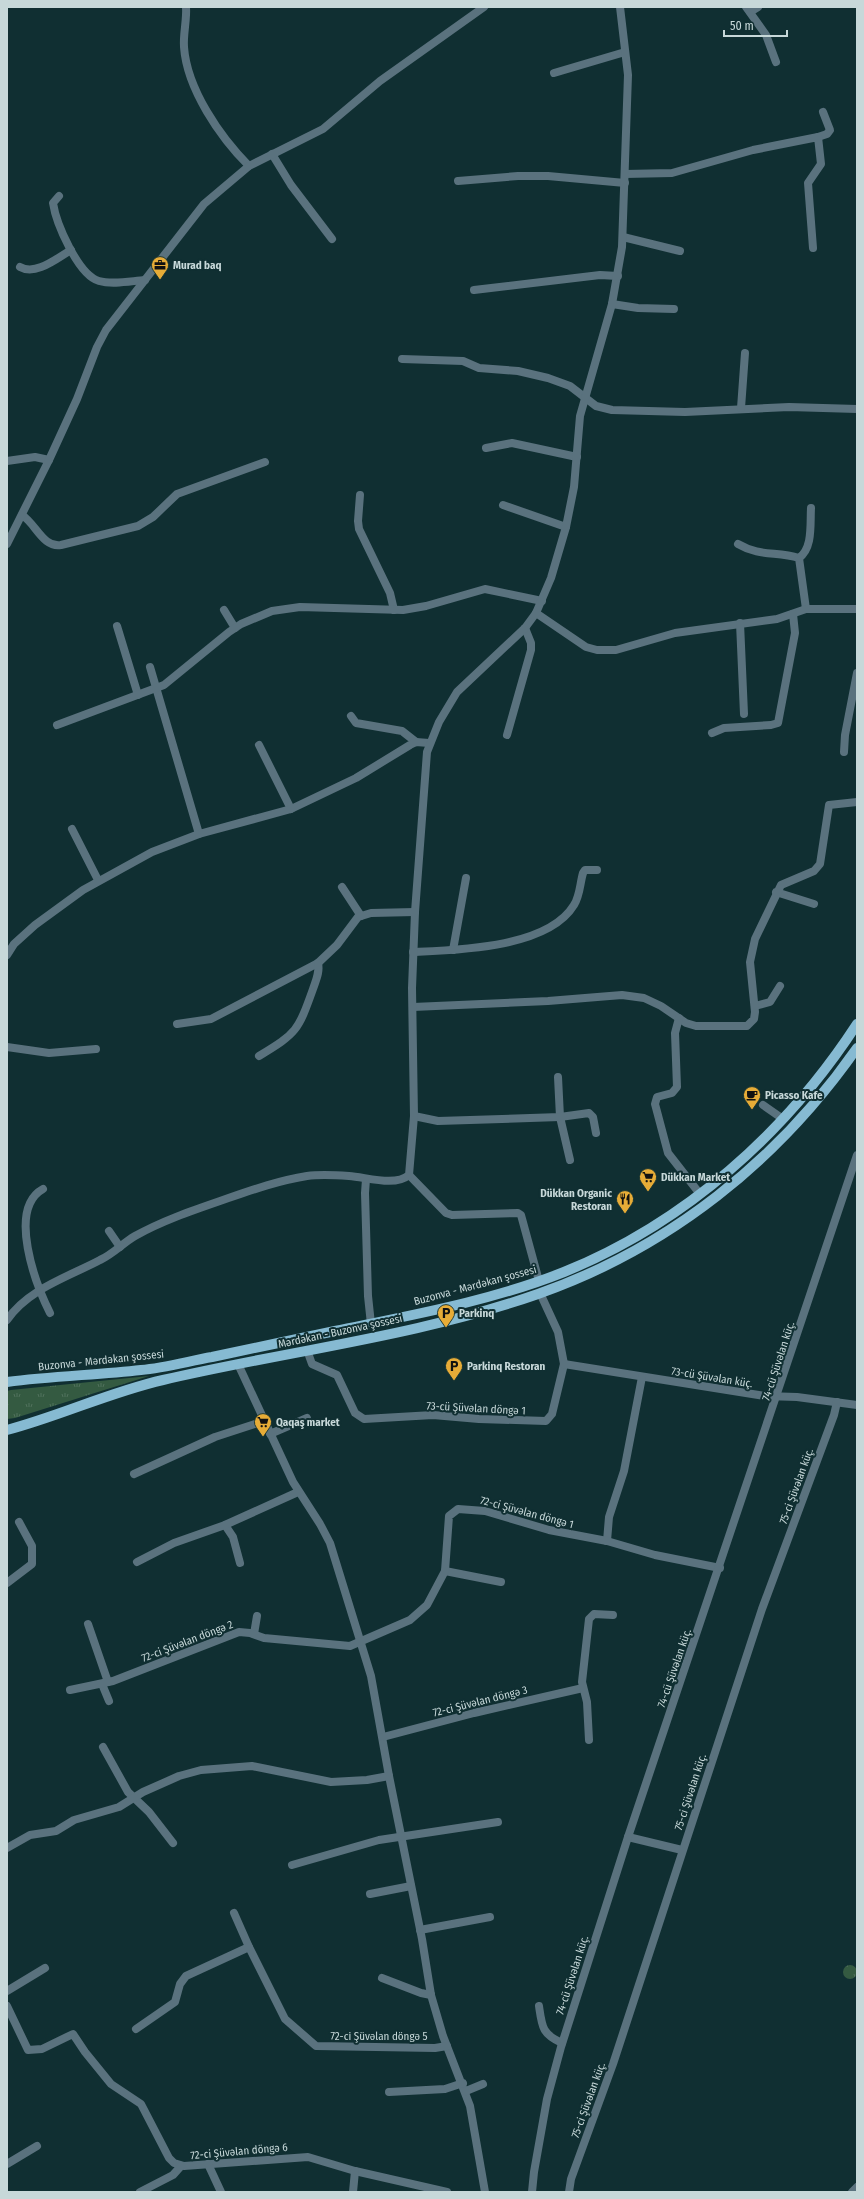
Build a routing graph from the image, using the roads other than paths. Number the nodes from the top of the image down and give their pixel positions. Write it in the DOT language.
graph roads {
  1 [pos="186,7"];
  2 [pos="484,7"];
  3 [pos="620,7"];
  4 [pos="758,7"];
  5 [pos="748,9"];
  6 [pos="625,52"];
  7 [pos="776,62"];
  8 [pos="554,73"];
  9 [pos="823,112"];
  10 [pos="818,137"];
  11 [pos="272,154"];
  12 [pos="249,166"];
  13 [pos="625,174"];
  14 [pos="458,181"];
  15 [pos="625,183"];
  16 [pos="59,196"];
  17 [pos="623,237"];
  18 [pos="332,238"];
  19 [pos="813,248"];
  20 [pos="71,250"];
  21 [pos="680,251"];
  22 [pos="20,267"];
  23 [pos="618,276"];
  24 [pos="145,280"];
  25 [pos="474,290"];
  26 [pos="612,304"];
  27 [pos="674,309"];
  28 [pos="745,353"];
  29 [pos="402,359"];
  30 [pos="585,397"];
  31 [pos="741,408"];
  32 [pos="857,409"];
  33 [pos="486,448"];
  34 [pos="577,457"];
  35 [pos="49,460"];
  36 [pos="7,461"];
  37 [pos="265,462"];
  38 [pos="360,495"];
  39 [pos="503,505"];
  40 [pos="812,508"];
  41 [pos="22,515"];
  42 [pos="566,527"];
  43 [pos="7,544"];
  44 [pos="738,544"];
  45 [pos="799,558"];
  46 [pos="542,601"];
  47 [pos="806,609"];
  48 [pos="857,609"];
  49 [pos="224,610"];
  50 [pos="394,610"];
  51 [pos="536,613"];
  52 [pos="793,614"];
  53 [pos="740,623"];
  54 [pos="117,626"];
  55 [pos="235,628"];
  56 [pos="525,628"];
  57 [pos="150,667"];
  58 [pos="857,673"];
  59 [pos="156,689"];
  60 [pos="138,695"];
  61 [pos="744,714"];
  62 [pos="351,716"];
  63 [pos="57,725"];
  64 [pos="712,733"];
  65 [pos="507,735"];
  66 [pos="416,742"];
  67 [pos="429,744"];
  68 [pos="259,745"];
  69 [pos="844,752"];
  70 [pos="857,802"];
  71 [pos="290,809"];
  72 [pos="72,829"];
  73 [pos="199,834"];
  74 [pos="597,870"];
  75 [pos="466,878"];
  76 [pos="98,880"];
  77 [pos="342,887"];
  78 [pos="776,892"];
  79 [pos="814,904"];
  80 [pos="415,912"];
  81 [pos="360,916"];
  82 [pos="453,950"];
  83 [pos="413,952"];
  84 [pos="7,955"];
  85 [pos="318,963"];
  86 [pos="780,986"];
  87 [pos="755,1006"];
  88 [pos="413,1007"];
  89 [pos="679,1018"];
  90 [pos="177,1024"];
  91 [pos="857,1024"];
  92 [pos="7,1047"];
  93 [pos="857,1048"];
  94 [pos="96,1049"];
  95 [pos="259,1056"];
  96 [pos="558,1076"];
  97 [pos="763,1105"];
  98 [pos="414,1116"];
  99 [pos="560,1117"];
  100 [pos="784,1119"];
  101 [pos="596,1133"];
  102 [pos="857,1155"];
  103 [pos="570,1160"];
  104 [pos="409,1175"];
  105 [pos="366,1179"];
  106 [pos="43,1189"];
  107 [pos="700,1194"];
  108 [pos="109,1231"];
  109 [pos="120,1247"];
  110 [pos="539,1281"];
  111 [pos="38,1291"];
  112 [pos="540,1293"];
  113 [pos="50,1313"];
  114 [pos="7,1320"];
  115 [pos="371,1324"];
  116 [pos="307,1350"];
  117 [pos="238,1364"];
  118 [pos="564,1364"];
  119 [pos="642,1377"];
  120 [pos="7,1382"];
  121 [pos="778,1396"];
  122 [pos="836,1402"];
  123 [pos="857,1405"];
  124 [pos="307,1418"];
  125 [pos="264,1421"];
  126 [pos="35,1422"];
  127 [pos="7,1424"];
  128 [pos="7,1430"];
  129 [pos="270,1434"];
  130 [pos="134,1474"];
  131 [pos="298,1492"];
  132 [pos="19,1522"];
  133 [pos="225,1525"];
  134 [pos="607,1541"];
  135 [pos="137,1562"];
  136 [pos="240,1563"];
  137 [pos="720,1568"];
  138 [pos="445,1571"];
  139 [pos="7,1582"];
  140 [pos="501,1582"];
  141 [pos="613,1615"];
  142 [pos="257,1616"];
  143 [pos="88,1624"];
  144 [pos="254,1634"];
  145 [pos="361,1642"];
  146 [pos="105,1683"];
  147 [pos="583,1688"];
  148 [pos="70,1690"];
  149 [pos="109,1702"];
  150 [pos="383,1737"];
  151 [pos="589,1740"];
  152 [pos="103,1748"];
  153 [pos="389,1776"];
  154 [pos="134,1797"];
  155 [pos="498,1822"];
  156 [pos="400,1836"];
  157 [pos="628,1837"];
  158 [pos="173,1843"];
  159 [pos="7,1848"];
  160 [pos="682,1850"];
  161 [pos="292,1866"];
  162 [pos="410,1886"];
  163 [pos="370,1894"];
  164 [pos="234,1913"];
  165 [pos="490,1917"];
  166 [pos="420,1930"];
  167 [pos="249,1946"];
  168 [pos="45,1968"];
  169 [pos="382,1978"];
  170 [pos="7,1991"];
  171 [pos="431,1995"];
  172 [pos="7,2006"];
  173 [pos="539,2006"];
  174 [pos="136,2029"];
  175 [pos="562,2043"];
  176 [pos="447,2046"];
  177 [pos="463,2083"];
  178 [pos="483,2084"];
  179 [pos="389,2092"];
  180 [pos="466,2092"];
  181 [pos="37,2146"];
  182 [pos="7,2164"];
  183 [pos="208,2164"];
  184 [pos="181,2166"];
  185 [pos="355,2171"];
  186 [pos="857,2187"];
  187 [pos="140,2192"];
  188 [pos="221,2192"];
  189 [pos="352,2192"];
  190 [pos="447,2192"];
  191 [pos="485,2192"];
  192 [pos="532,2192"];
  193 [pos="569,2192"];
  194 [pos="852,2192"];
  1 -- 12 [label="street"];
  2 -- 11 [label="street"];
  3 -- 6 [label="street"];
  4 -- 5 [label="street"];
  5 -- 7 [label="street"];
  6 -- 8 [label="street"];
  6 -- 13 [label="street"];
  9 -- 10 [label="street"];
  10 -- 13 [label="street"];
  10 -- 19 [label="street"];
  11 -- 12 [label="street"];
  11 -- 18 [label="street"];
  12 -- 24 [label="street"];
  13 -- 15 [label="street"];
  14 -- 15 [label="street"];
  15 -- 17 [label="street"];
  16 -- 20 [label="street"];
  17 -- 21 [label="street"];
  17 -- 23 [label="street"];
  20 -- 22 [label="street"];
  20 -- 24 [label="street"];
  23 -- 25 [label="street"];
  23 -- 26 [label="street"];
  24 -- 35 [label="street"];
  26 -- 27 [label="street"];
  26 -- 30 [label="street"];
  28 -- 31 [label="street"];
  29 -- 30 [label="street"];
  30 -- 31 [label="street"];
  30 -- 34 [label="street"];
  31 -- 32 [label="street"];
  33 -- 34 [label="street"];
  34 -- 42 [label="street"];
  35 -- 36 [label="street"];
  35 -- 41 [label="street"];
  37 -- 41 [label="street"];
  38 -- 50 [label="street"];
  39 -- 42 [label="street"];
  40 -- 45 [label="street"];
  41 -- 43 [label="street"];
  42 -- 46 [label="street"];
  44 -- 45 [label="street"];
  45 -- 47 [label="street"];
  46 -- 50 [label="street"];
  46 -- 51 [label="street"];
  47 -- 48 [label="street"];
  47 -- 52 [label="street"];
  49 -- 55 [label="street"];
  50 -- 55 [label="street"];
  51 -- 53 [label="street"];
  51 -- 56 [label="street"];
  52 -- 53 [label="street"];
  52 -- 64 [label="street"];
  53 -- 61 [label="street"];
  54 -- 60 [label="street"];
  55 -- 59 [label="street"];
  56 -- 65 [label="street"];
  56 -- 67 [label="street"];
  57 -- 59 [label="street"];
  58 -- 69 [label="street"];
  59 -- 60 [label="street"];
  59 -- 73 [label="street"];
  60 -- 63 [label="street"];
  62 -- 66 [label="street"];
  66 -- 67 [label="street"];
  66 -- 71 [label="street"];
  67 -- 80 [label="street"];
  68 -- 71 [label="street"];
  70 -- 78 [label="street"];
  71 -- 73 [label="street"];
  72 -- 76 [label="street"];
  73 -- 76 [label="street"];
  74 -- 82 [label="street"];
  75 -- 82 [label="street"];
  76 -- 84 [label="street"];
  77 -- 81 [label="street"];
  78 -- 79 [label="street"];
  78 -- 87 [label="street"];
  80 -- 81 [label="street"];
  80 -- 83 [label="street"];
  81 -- 85 [label="street"];
  82 -- 83 [label="street"];
  83 -- 88 [label="street"];
  85 -- 90 [label="street"];
  85 -- 95 [label="street"];
  86 -- 87 [label="street"];
  87 -- 89 [label="street"];
  88 -- 89 [label="street"];
  88 -- 98 [label="street"];
  89 -- 107 [label="street"];
  91 -- 100 [label="main road, Buzonva - Mərdəkan şossesi"];
  92 -- 94 [label="street"];
  93 -- 112 [label="main road, Mərdəkan - Buzonva şossesi"];
  96 -- 99 [label="street"];
  97 -- 100 [label="street"];
  98 -- 99 [label="street"];
  98 -- 104 [label="street"];
  99 -- 101 [label="street"];
  99 -- 103 [label="street"];
  100 -- 107 [label="main road, Buzonva - Mərdəkan şossesi"];
  102 -- 121 [label="street, 74-cü Şüvəlan küç."];
  104 -- 105 [label="street"];
  104 -- 110 [label="street"];
  105 -- 109 [label="street"];
  105 -- 115 [label="street"];
  106 -- 111 [label="street"];
  107 -- 110 [label="main road, Buzonva - Mərdəkan şossesi"];
  108 -- 109 [label="street"];
  109 -- 111 [label="street"];
  110 -- 115 [label="main road, Buzonva - Mərdəkan şossesi"];
  111 -- 113 [label="street"];
  111 -- 114 [label="street"];
  112 -- 116 [label="main road, Mərdəkan - Buzonva şossesi"];
  112 -- 118 [label="street, 73-cü Şüvəlan döngə 1"];
  115 -- 120 [label="main road, Buzonva - Mərdəkan şossesi"];
  116 -- 117 [label="main road, Mərdəkan - Buzonva şossesi"];
  116 -- 118 [label="street, 73-cü Şüvəlan döngə 1"];
  117 -- 125 [label="street"];
  117 -- 126 [label="main road, Mərdəkan - Buzonva şossesi"];
  118 -- 119 [label="street, 73-cü Şüvəlan küç."];
  119 -- 121 [label="street, 73-cü Şüvəlan küç."];
  119 -- 134 [label="street"];
  121 -- 122 [label="street, 73-cü Şüvəlan küç."];
  121 -- 137 [label="street, 74-cü Şüvəlan küç."];
  122 -- 123 [label="street, 73-cü Şüvəlan küç."];
  122 -- 160 [label="street, 75-ci Şüvəlan küç."];
  124 -- 129 [label="street"];
  125 -- 129 [label="street"];
  125 -- 130 [label="street"];
  126 -- 127 [label="main road"];
  126 -- 128 [label="main road, Mərdəkan - Buzonva şossesi"];
  129 -- 131 [label="street"];
  131 -- 133 [label="street"];
  131 -- 145 [label="street"];
  132 -- 139 [label="street"];
  133 -- 135 [label="street"];
  133 -- 136 [label="street"];
  134 -- 137 [label="street, 72-ci Şüvəlan döngə 1"];
  134 -- 138 [label="street, 72-ci Şüvəlan döngə 1"];
  137 -- 157 [label="street, 74-cü Şüvəlan küç."];
  138 -- 140 [label="street"];
  138 -- 145 [label="street, 72-ci Şüvəlan döngə 1"];
  141 -- 147 [label="street"];
  142 -- 144 [label="street"];
  143 -- 146 [label="street"];
  144 -- 145 [label="street, 72-ci Şüvəlan döngə 2"];
  144 -- 146 [label="street, 72-ci Şüvəlan döngə 2"];
  145 -- 150 [label="street"];
  146 -- 148 [label="street, 72-ci Şüvəlan döngə 2"];
  146 -- 149 [label="street"];
  147 -- 150 [label="street, 72-ci Şüvəlan döngə 3"];
  147 -- 151 [label="street"];
  150 -- 153 [label="street"];
  152 -- 154 [label="street"];
  153 -- 154 [label="street"];
  153 -- 156 [label="street"];
  154 -- 158 [label="street"];
  154 -- 159 [label="street"];
  155 -- 156 [label="street"];
  156 -- 161 [label="street"];
  156 -- 162 [label="street"];
  157 -- 160 [label="street"];
  157 -- 175 [label="street, 74-cü Şüvəlan küç."];
  160 -- 193 [label="street, 75-ci Şüvəlan küç."];
  162 -- 163 [label="street"];
  162 -- 166 [label="street"];
  164 -- 167 [label="street, 72-ci Şüvəlan döngə 5"];
  165 -- 166 [label="street"];
  166 -- 171 [label="street"];
  167 -- 174 [label="street"];
  167 -- 176 [label="street, 72-ci Şüvəlan döngə 5"];
  168 -- 170 [label="street"];
  169 -- 171 [label="street"];
  171 -- 176 [label="street"];
  172 -- 184 [label="street, 72-ci Şüvəlan döngə 6"];
  173 -- 175 [label="street"];
  175 -- 192 [label="street, 74-cü Şüvəlan küç."];
  176 -- 177 [label="street"];
  177 -- 179 [label="street"];
  177 -- 180 [label="street"];
  178 -- 180 [label="street"];
  180 -- 191 [label="street"];
  181 -- 182 [label="street"];
  183 -- 184 [label="street, 72-ci Şüvəlan döngə 6"];
  183 -- 185 [label="street, 72-ci Şüvəlan döngə 6"];
  183 -- 188 [label="street"];
  184 -- 187 [label="street"];
  185 -- 189 [label="street"];
  185 -- 190 [label="street, 72-ci Şüvəlan döngə 6"];
  186 -- 194 [label="street"];
}
